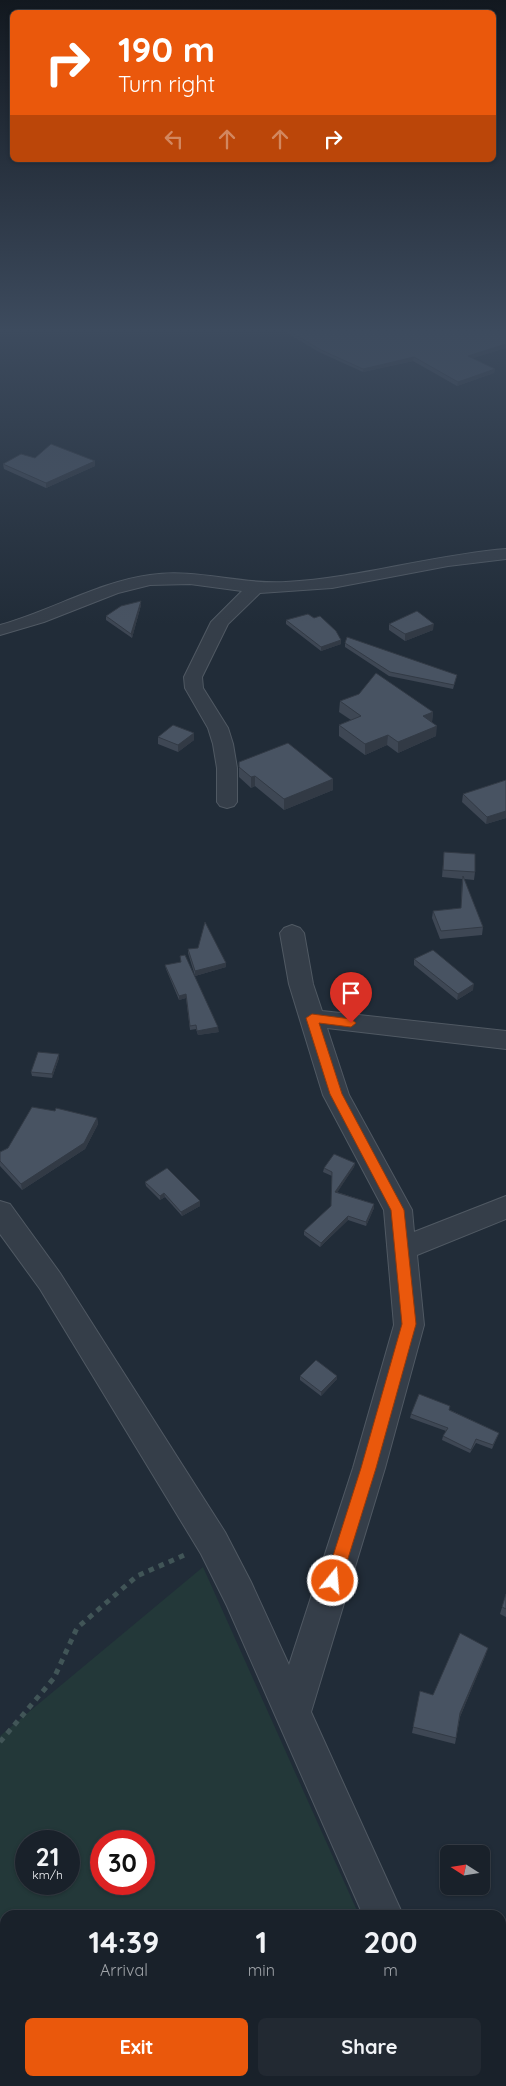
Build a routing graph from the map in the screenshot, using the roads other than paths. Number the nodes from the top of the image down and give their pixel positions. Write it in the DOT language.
graph roads {
  1 [pos="506,554"];
  2 [pos="256,587"];
  3 [pos="0,630"];
  4 [pos="227,802"];
  5 [pos="292,932"];
  6 [pos="312,1018"];
  7 [pos="506,1040"];
  8 [pos="506,1207"];
  9 [pos="0,1212"];
  10 [pos="401,1249"];
  11 [pos="292,1713"];
  12 [pos="381,1910"];
  1 -- 2 [label="street"];
  2 -- 3 [label="street"];
  2 -- 4 [label="street"];
  5 -- 6 [label="street"];
  6 -- 7 [label="street"];
  6 -- 10 [label="street"];
  8 -- 10 [label="street"];
  9 -- 11 [label="street"];
  10 -- 11 [label="street"];
  11 -- 12 [label="street"];
}
